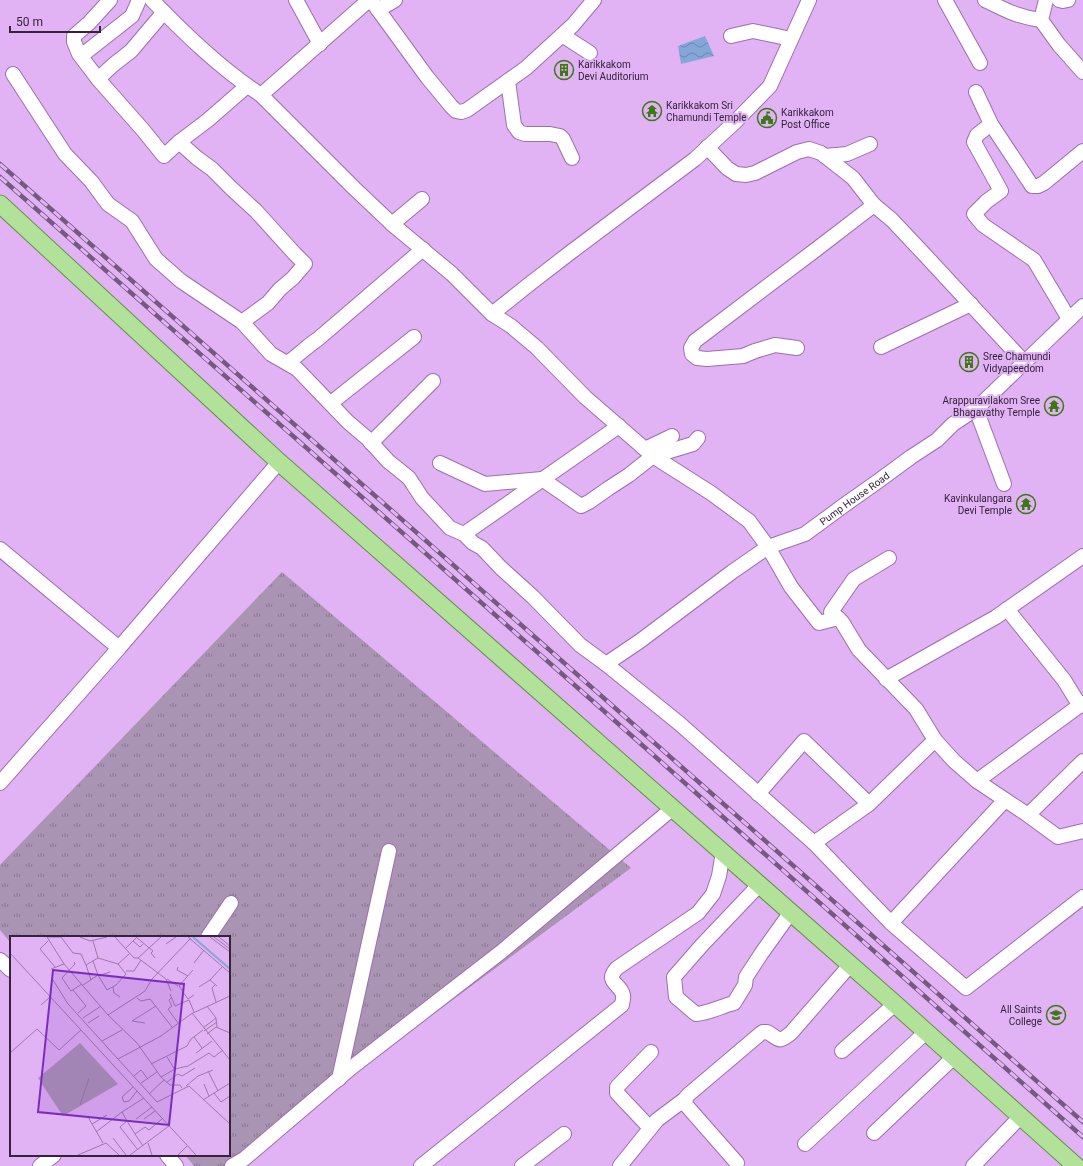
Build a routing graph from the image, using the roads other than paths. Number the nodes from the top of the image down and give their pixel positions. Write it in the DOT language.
graph roads {
  1 [pos="110,0"];
  2 [pos="139,0"];
  3 [pos="152,0"];
  4 [pos="296,0"];
  5 [pos="394,0"];
  6 [pos="594,0"];
  7 [pos="809,0"];
  8 [pos="945,0"];
  9 [pos="985,0"];
  10 [pos="1046,0"];
  11 [pos="1059,0"];
  12 [pos="1068,0"];
  13 [pos="372,3"];
  14 [pos="164,12"];
  15 [pos="1041,20"];
  16 [pos="562,35"];
  17 [pos="731,36"];
  18 [pos="791,39"];
  19 [pos="320,44"];
  20 [pos="590,53"];
  21 [pos="81,56"];
  22 [pos="980,63"];
  23 [pos="1083,72"];
  24 [pos="13,74"];
  25 [pos="98,79"];
  26 [pos="508,81"];
  27 [pos="247,86"];
  28 [pos="976,92"];
  29 [pos="261,95"];
  30 [pos="991,124"];
  31 [pos="179,142"];
  32 [pos="870,144"];
  33 [pos="707,147"];
  34 [pos="1083,151"];
  35 [pos="825,156"];
  36 [pos="572,158"];
  37 [pos="422,199"];
  38 [pos="874,205"];
  39 [pos="1,208"];
  40 [pos="392,224"];
  41 [pos="423,249"];
  42 [pos="971,304"];
  43 [pos="1083,306"];
  44 [pos="492,314"];
  45 [pos="1069,319"];
  46 [pos="242,322"];
  47 [pos="414,337"];
  48 [pos="881,347"];
  49 [pos="797,348"];
  50 [pos="1024,362"];
  51 [pos="287,363"];
  52 [pos="433,381"];
  53 [pos="331,403"];
  54 [pos="976,409"];
  55 [pos="619,426"];
  56 [pos="672,436"];
  57 [pos="698,438"];
  58 [pos="371,443"];
  59 [pos="649,452"];
  60 [pos="279,462"];
  61 [pos="440,464"];
  62 [pos="542,479"];
  63 [pos="1004,484"];
  64 [pos="464,534"];
  65 [pos="768,547"];
  66 [pos="0,549"];
  67 [pos="1083,556"];
  68 [pos="889,558"];
  69 [pos="1007,609"];
  70 [pos="838,618"];
  71 [pos="119,648"];
  72 [pos="606,664"];
  73 [pos="886,679"];
  74 [pos="1081,705"];
  75 [pos="936,740"];
  76 [pos="1083,761"];
  77 [pos="977,781"];
  78 [pos="0,783"];
  79 [pos="758,794"];
  80 [pos="1005,800"];
  81 [pos="868,804"];
  82 [pos="673,808"];
  83 [pos="1028,815"];
  84 [pos="1083,823"];
  85 [pos="1083,831"];
  86 [pos="1068,835"];
  87 [pos="814,843"];
  88 [pos="390,851"];
  89 [pos="723,852"];
  90 [pos="760,884"];
  91 [pos="1083,897"];
  92 [pos="231,903"];
  93 [pos="791,912"];
  94 [pos="891,923"];
  95 [pos="209,936"];
  96 [pos="0,960"];
  97 [pos="851,964"];
  98 [pos="10,969"];
  99 [pos="895,1004"];
  100 [pos="926,1032"];
  101 [pos="842,1051"];
  102 [pos="651,1052"];
  103 [pos="954,1057"];
  104 [pos="339,1079"];
  105 [pos="685,1099"];
  106 [pos="1020,1117"];
  107 [pos="650,1128"];
  108 [pos="874,1132"];
  109 [pos="564,1134"];
  110 [pos="805,1144"];
  111 [pos="53,1156"];
  112 [pos="168,1156"];
  113 [pos="239,1164"];
  114 [pos="737,1165"];
  115 [pos="40,1166"];
  116 [pos="176,1166"];
  117 [pos="421,1166"];
  118 [pos="522,1166"];
  119 [pos="620,1166"];
  120 [pos="973,1166"];
  121 [pos="1076,1166"];
  1 -- 21 [label="street"];
  2 -- 21 [label="street"];
  3 -- 14 [label="street"];
  4 -- 19 [label="street"];
  5 -- 13 [label="street"];
  6 -- 16 [label="street"];
  7 -- 18 [label="street"];
  8 -- 22 [label="street"];
  9 -- 15 [label="street"];
  10 -- 15 [label="street"];
  11 -- 12 [label="street"];
  13 -- 19 [label="street"];
  13 -- 26 [label="street"];
  14 -- 25 [label="street"];
  14 -- 27 [label="street"];
  15 -- 23 [label="street"];
  16 -- 20 [label="street"];
  16 -- 26 [label="street"];
  17 -- 18 [label="street"];
  18 -- 33 [label="street"];
  19 -- 29 [label="street"];
  21 -- 25 [label="street"];
  24 -- 46 [label="street"];
  25 -- 31 [label="street"];
  26 -- 36 [label="street"];
  27 -- 29 [label="street"];
  27 -- 31 [label="street"];
  28 -- 30 [label="street"];
  29 -- 40 [label="street"];
  30 -- 34 [label="street"];
  30 -- 45 [label="street"];
  31 -- 46 [label="street"];
  32 -- 35 [label="street"];
  33 -- 35 [label="street"];
  33 -- 44 [label="street"];
  35 -- 38 [label="street"];
  37 -- 40 [label="street"];
  38 -- 42 [label="street"];
  38 -- 49 [label="street"];
  39 -- 60 [label="main road"];
  40 -- 41 [label="street"];
  41 -- 44 [label="street"];
  41 -- 51 [label="street"];
  42 -- 48 [label="street"];
  42 -- 50 [label="street"];
  43 -- 45 [label="street, Pump House Road"];
  44 -- 55 [label="street"];
  45 -- 50 [label="street, Pump House Road"];
  46 -- 51 [label="street"];
  47 -- 53 [label="street"];
  50 -- 54 [label="street, Pump House Road"];
  51 -- 53 [label="street"];
  52 -- 58 [label="street"];
  53 -- 58 [label="street"];
  54 -- 63 [label="street"];
  54 -- 65 [label="street, Pump House Road"];
  55 -- 59 [label="street"];
  55 -- 62 [label="street"];
  56 -- 59 [label="street"];
  57 -- 59 [label="street"];
  58 -- 64 [label="street"];
  59 -- 62 [label="street"];
  59 -- 65 [label="street"];
  60 -- 71 [label="street"];
  60 -- 82 [label="main road"];
  61 -- 62 [label="street"];
  62 -- 64 [label="street"];
  64 -- 72 [label="street"];
  65 -- 70 [label="street"];
  65 -- 72 [label="street, Pump House Road"];
  66 -- 71 [label="street"];
  67 -- 69 [label="street"];
  68 -- 70 [label="street"];
  69 -- 73 [label="street"];
  69 -- 74 [label="street"];
  70 -- 73 [label="street"];
  71 -- 78 [label="street"];
  72 -- 79 [label="street"];
  73 -- 75 [label="street"];
  74 -- 77 [label="street"];
  75 -- 77 [label="street"];
  75 -- 81 [label="street"];
  76 -- 83 [label="street"];
  77 -- 80 [label="street"];
  79 -- 81 [label="street"];
  79 -- 87 [label="street"];
  80 -- 83 [label="street"];
  80 -- 94 [label="street"];
  81 -- 87 [label="street"];
  82 -- 89 [label="main road"];
  82 -- 104 [label="street"];
  83 -- 86 [label="street"];
  84 -- 86 [label="street"];
  85 -- 86 [label="street"];
  87 -- 94 [label="street"];
  88 -- 104 [label="street"];
  89 -- 90 [label="main road"];
  89 -- 117 [label="street"];
  90 -- 93 [label="main road"];
  90 -- 93 [label="street"];
  91 -- 94 [label="street"];
  92 -- 95 [label="street"];
  93 -- 97 [label="main road"];
  96 -- 98 [label="street"];
  97 -- 99 [label="main road"];
  97 -- 105 [label="street"];
  99 -- 100 [label="main road"];
  99 -- 101 [label="street"];
  100 -- 103 [label="main road"];
  100 -- 110 [label="street"];
  102 -- 107 [label="street"];
  103 -- 106 [label="main road"];
  103 -- 108 [label="street"];
  104 -- 113 [label="street"];
  105 -- 107 [label="street"];
  105 -- 114 [label="street"];
  106 -- 120 [label="street"];
  106 -- 121 [label="main road"];
  107 -- 119 [label="street"];
  109 -- 118 [label="street"];
  111 -- 115 [label="street"];
  112 -- 116 [label="street"];
}
